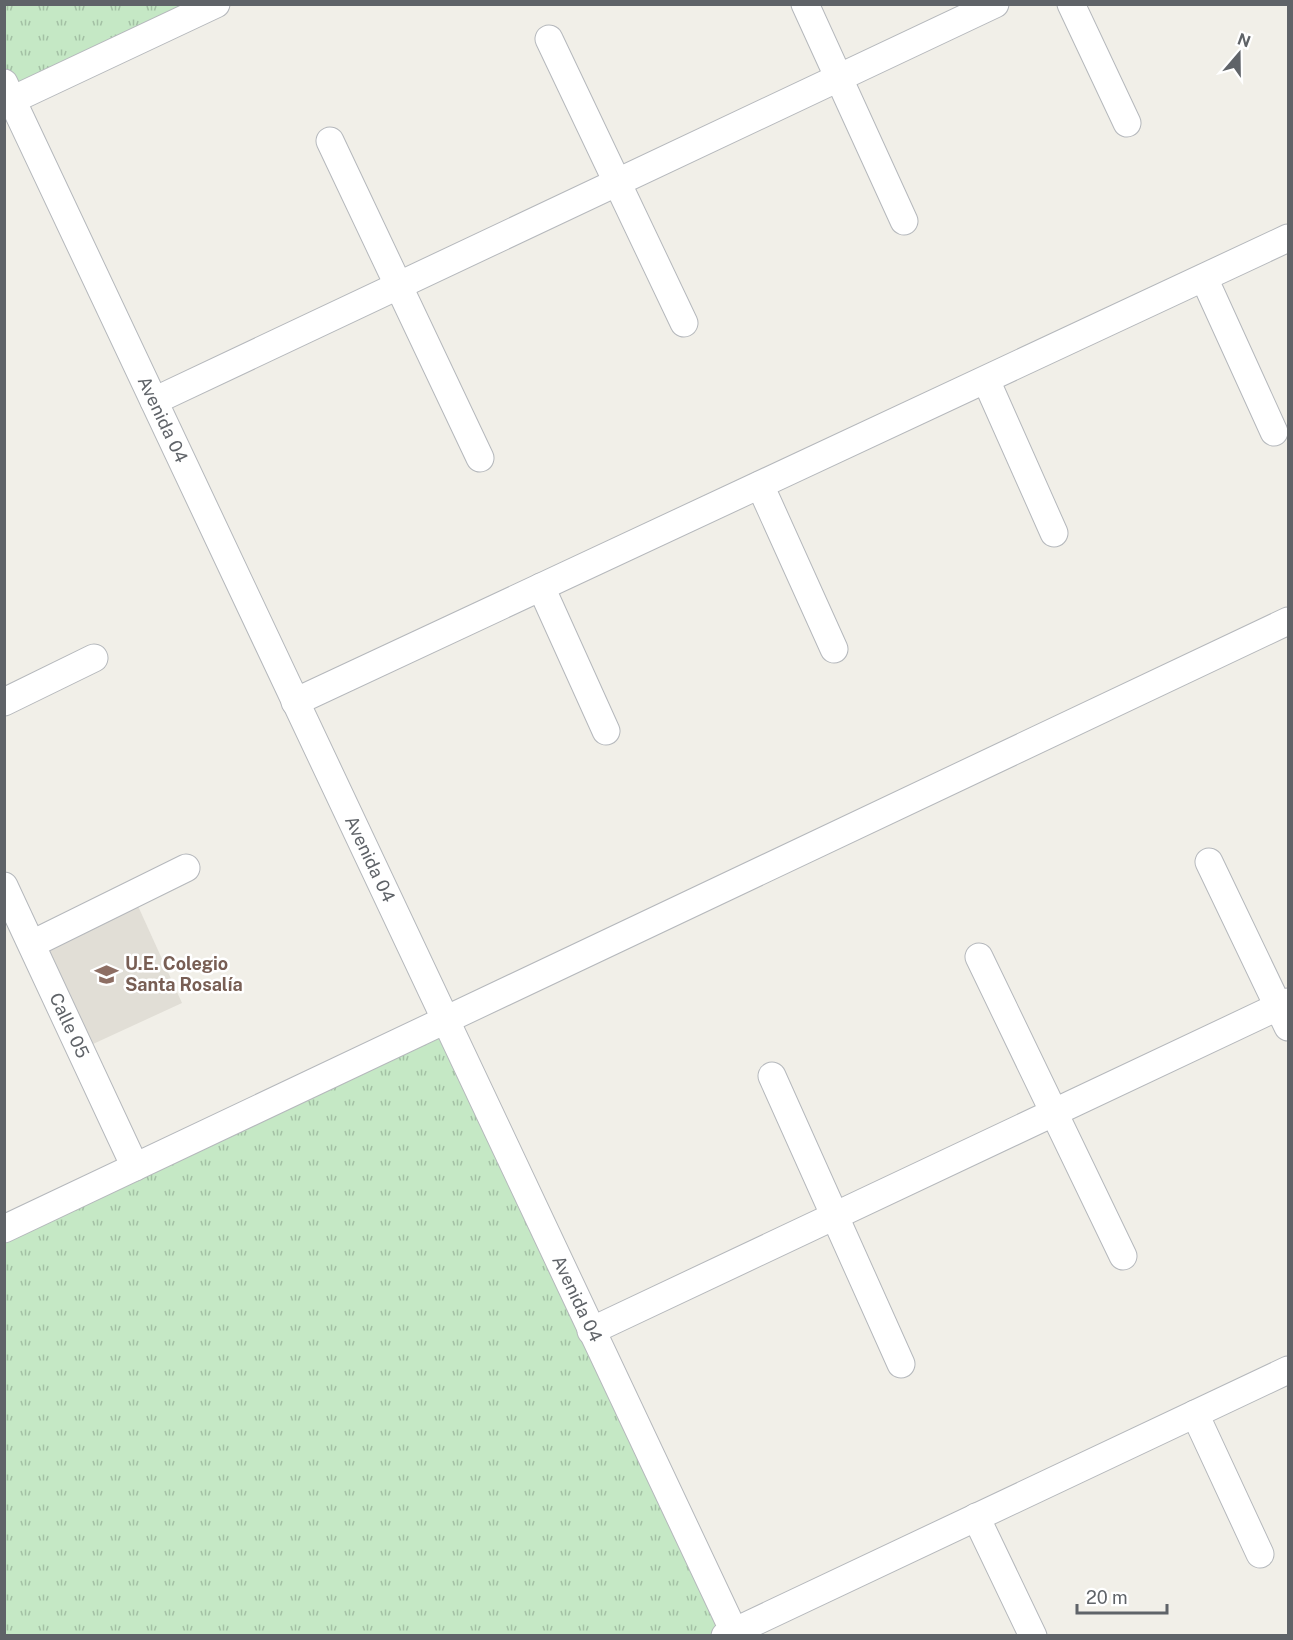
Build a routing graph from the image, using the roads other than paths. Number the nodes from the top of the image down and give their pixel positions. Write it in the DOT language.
graph roads {
  1 [pos="216,4"];
  2 [pos="805,4"];
  3 [pos="995,4"];
  4 [pos="1071,4"];
  5 [pos="549,39"];
  6 [pos="839,78"];
  7 [pos="8,92"];
  8 [pos="1127,123"];
  9 [pos="330,141"];
  10 [pos="616,183"];
  11 [pos="904,221"];
  12 [pos="1288,238"];
  13 [pos="1204,278"];
  14 [pos="398,286"];
  15 [pos="684,323"];
  16 [pos="986,380"];
  17 [pos="154,401"];
  18 [pos="1274,432"];
  19 [pos="480,458"];
  20 [pos="760,485"];
  21 [pos="1054,533"];
  22 [pos="541,587"];
  23 [pos="1288,621"];
  24 [pos="834,649"];
  25 [pos="94,658"];
  26 [pos="4,702"];
  27 [pos="295,702"];
  28 [pos="606,731"];
  29 [pos="1209,862"];
  30 [pos="186,868"];
  31 [pos="4,886"];
  32 [pos="32,944"];
  33 [pos="979,957"];
  34 [pos="1285,1012"];
  35 [pos="446,1021"];
  36 [pos="772,1076"];
  37 [pos="1054,1113"];
  38 [pos="135,1167"];
  39 [pos="834,1216"];
  40 [pos="4,1229"];
  41 [pos="1123,1256"];
  42 [pos="591,1331"];
  43 [pos="901,1364"];
  44 [pos="1288,1370"];
  45 [pos="1195,1414"];
  46 [pos="976,1516"];
  47 [pos="1260,1554"];
  48 [pos="732,1634"];
  49 [pos="1033,1635"];
  1 -- 7 [label="street"];
  2 -- 6 [label="street"];
  3 -- 6 [label="street"];
  4 -- 8 [label="street"];
  5 -- 10 [label="street"];
  6 -- 10 [label="street"];
  6 -- 11 [label="street"];
  7 -- 17 [label="street, Avenida 04"];
  9 -- 14 [label="street"];
  10 -- 14 [label="street"];
  10 -- 15 [label="street"];
  12 -- 13 [label="street"];
  13 -- 16 [label="street"];
  13 -- 18 [label="street"];
  14 -- 17 [label="street"];
  14 -- 19 [label="street"];
  16 -- 20 [label="street"];
  16 -- 21 [label="street"];
  17 -- 27 [label="street, Avenida 04"];
  20 -- 22 [label="street"];
  20 -- 24 [label="street"];
  22 -- 27 [label="street"];
  22 -- 28 [label="street"];
  23 -- 35 [label="street"];
  25 -- 26 [label="street"];
  27 -- 35 [label="street, Avenida 04"];
  29 -- 34 [label="street"];
  30 -- 32 [label="street"];
  31 -- 32 [label="street, Calle 05"];
  32 -- 38 [label="street, Calle 05"];
  33 -- 37 [label="street"];
  34 -- 37 [label="street"];
  35 -- 38 [label="street"];
  35 -- 42 [label="street, Avenida 04"];
  36 -- 39 [label="street"];
  37 -- 39 [label="street"];
  37 -- 41 [label="street"];
  38 -- 40 [label="street"];
  39 -- 42 [label="street"];
  39 -- 43 [label="street"];
  42 -- 48 [label="street, Avenida 04"];
  44 -- 45 [label="street"];
  45 -- 46 [label="street"];
  45 -- 47 [label="street"];
  46 -- 48 [label="street"];
  46 -- 49 [label="street"];
}
